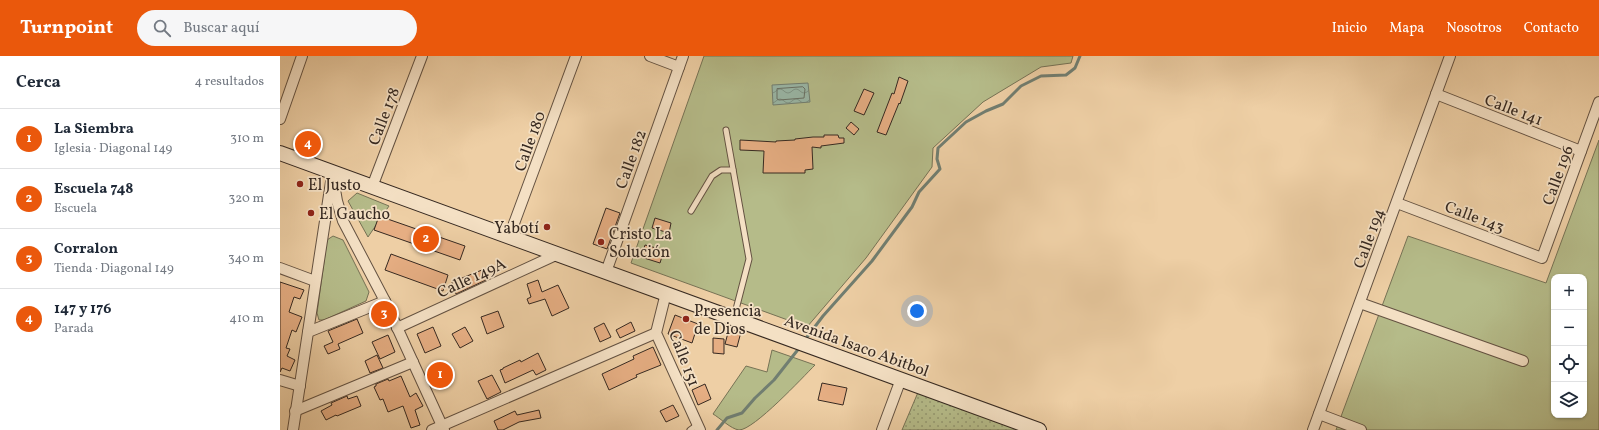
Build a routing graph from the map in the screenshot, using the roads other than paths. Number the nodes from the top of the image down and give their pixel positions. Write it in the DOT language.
graph roads {
  1 [pos="302,56"];
  2 [pos="422,56"];
  3 [pos="576,56"];
  4 [pos="650,56"];
  5 [pos="683,56"];
  6 [pos="1450,56"];
  7 [pos="679,67"];
  8 [pos="1436,94"];
  9 [pos="1599,102"];
  10 [pos="280,119"];
  11 [pos="726,130"];
  12 [pos="1581,151"];
  13 [pos="280,153"];
  14 [pos="733,170"];
  15 [pos="332,172"];
  16 [pos="372,187"];
  17 [pos="1397,203"];
  18 [pos="691,211"];
  19 [pos="509,236"];
  20 [pos="558,254"];
  21 [pos="1542,258"];
  22 [pos="280,268"];
  23 [pos="606,272"];
  24 [pos="315,281"];
  25 [pos="666,294"];
  26 [pos="385,301"];
  27 [pos="1360,303"];
  28 [pos="734,318"];
  29 [pos="397,328"];
  30 [pos="308,332"];
  31 [pos="656,333"];
  32 [pos="1523,361"];
  33 [pos="413,362"];
  34 [pos="901,379"];
  35 [pos="280,380"];
  36 [pos="300,386"];
  37 [pos="295,411"];
  38 [pos="1319,414"];
  39 [pos="696,428"];
  40 [pos="439,429"];
  41 [pos="293,430"];
  42 [pos="882,430"];
  43 [pos="1039,430"];
  44 [pos="1313,430"];
  45 [pos="1360,430"];
  1 -- 10 [label="street"];
  2 -- 16 [label="street, Calle 178"];
  3 -- 19 [label="street, Calle 180"];
  4 -- 7 [label="street"];
  5 -- 7 [label="street, Calle 182"];
  6 -- 8 [label="street, Calle 194"];
  7 -- 23 [label="street, Calle 182"];
  8 -- 12 [label="street, Calle 141"];
  8 -- 17 [label="street, Calle 194"];
  9 -- 12 [label="street, Calle 196"];
  11 -- 14 [label="lane"];
  12 -- 21 [label="street, Calle 196"];
  13 -- 15 [label="main road, Avenida Isaco Abitbol"];
  14 -- 18 [label="lane"];
  14 -- 28 [label="lane"];
  15 -- 16 [label="main road, Avenida Isaco Abitbol"];
  15 -- 24 [label="street"];
  15 -- 26 [label="street"];
  16 -- 19 [label="main road, Avenida Isaco Abitbol"];
  17 -- 21 [label="street, Calle 143"];
  17 -- 27 [label="street, Calle 194"];
  19 -- 20 [label="main road, Avenida Isaco Abitbol"];
  20 -- 23 [label="main road, Avenida Isaco Abitbol"];
  20 -- 29 [label="street, Calle 149A"];
  22 -- 24 [label="street"];
  23 -- 25 [label="main road, Avenida Isaco Abitbol"];
  24 -- 30 [label="street"];
  25 -- 28 [label="main road, Avenida Isaco Abitbol"];
  25 -- 31 [label="street, Calle 151"];
  26 -- 29 [label="street"];
  26 -- 30 [label="street"];
  27 -- 32 [label="street"];
  27 -- 38 [label="street, Calle 194"];
  28 -- 34 [label="main road, Avenida Isaco Abitbol"];
  29 -- 33 [label="street"];
  30 -- 36 [label="street"];
  31 -- 39 [label="street, Calle 151"];
  31 -- 40 [label="street"];
  33 -- 37 [label="street"];
  33 -- 40 [label="street"];
  34 -- 42 [label="street"];
  34 -- 43 [label="main road, Avenida Isaco Abitbol"];
  35 -- 36 [label="street"];
  36 -- 37 [label="street"];
  37 -- 41 [label="street"];
  38 -- 44 [label="street, Calle 194"];
  38 -- 45 [label="street"];
}
